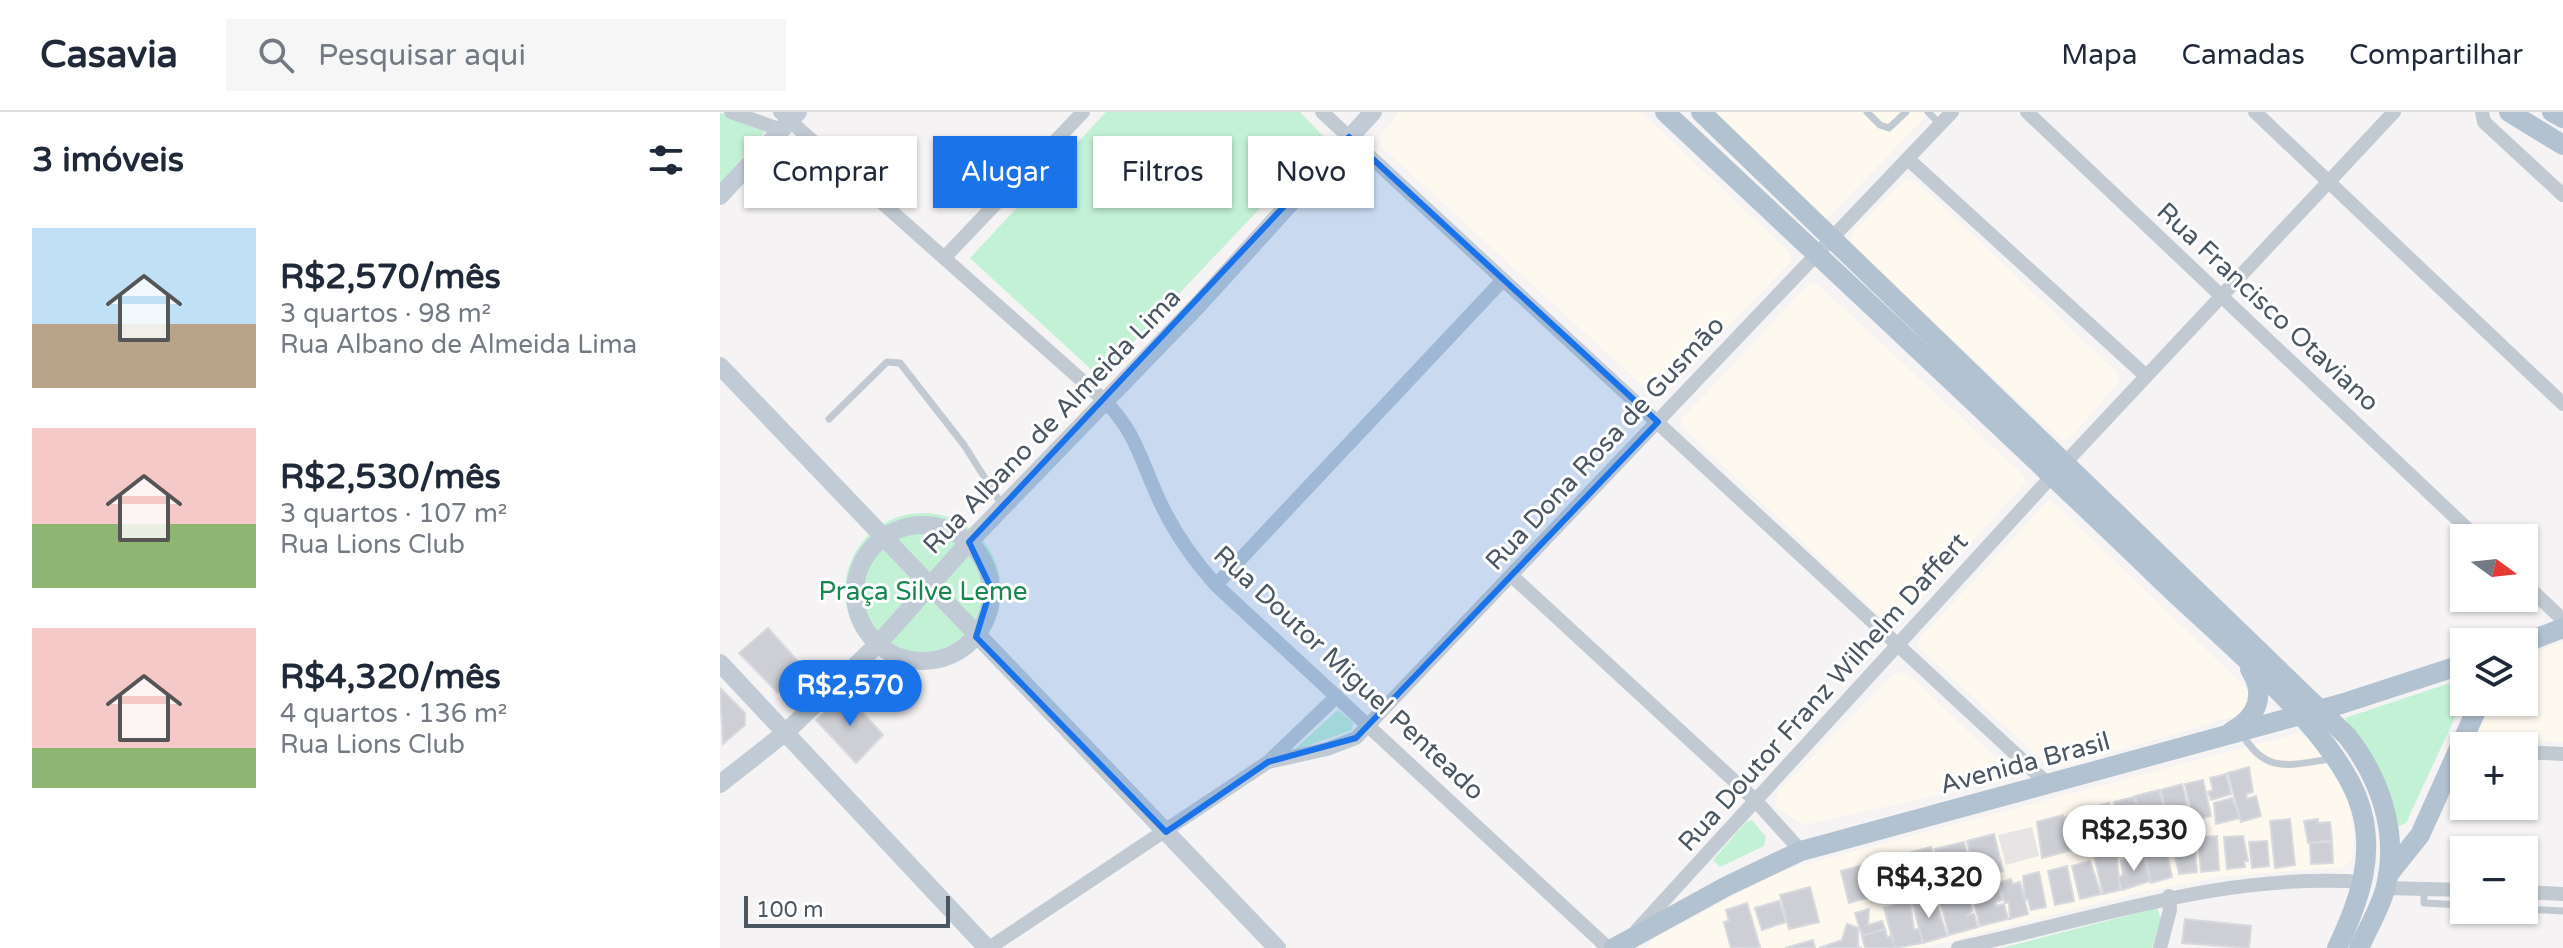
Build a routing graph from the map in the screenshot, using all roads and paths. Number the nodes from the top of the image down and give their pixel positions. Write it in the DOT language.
graph roads {
  1 [pos="731,112"];
  2 [pos="1083,112"];
  3 [pos="1322,112"];
  4 [pos="1373,112"];
  5 [pos="1665,112"];
  6 [pos="1701,112"];
  7 [pos="1906,112"];
  8 [pos="1928,112"];
  9 [pos="1952,112"];
  10 [pos="2027,112"];
  11 [pos="2255,112"];
  12 [pos="2394,112"];
  13 [pos="2482,112"];
  14 [pos="2509,112"];
  15 [pos="2552,112"];
  16 [pos="1870,113"];
  17 [pos="788,118"];
  18 [pos="2563,118"];
  19 [pos="1940,124"];
  20 [pos="1348,136"];
  21 [pos="1350,136"];
  22 [pos="2563,145"];
  23 [pos="1908,159"];
  24 [pos="1374,161"];
  25 [pos="2330,182"];
  26 [pos="2563,195"];
  27 [pos="720,196"];
  28 [pos="1285,208"];
  29 [pos="1833,238"];
  30 [pos="1817,254"];
  31 [pos="944,258"];
  32 [pos="1502,281"];
  33 [pos="2220,296"];
  34 [pos="720,366"];
  35 [pos="2146,376"];
  36 [pos="1105,401"];
  37 [pos="2563,404"];
  38 [pos="829,419"];
  39 [pos="1658,422"];
  40 [pos="2058,469"];
  41 [pos="1003,507"];
  42 [pos="2462,524"];
  43 [pos="883,538"];
  44 [pos="969,542"];
  45 [pos="1512,576"];
  46 [pos="1216,585"];
  47 [pos="930,587"];
  48 [pos="2538,596"];
  49 [pos="2563,620"];
  50 [pos="2563,628"];
  51 [pos="976,637"];
  52 [pos="2538,638"];
  53 [pos="878,644"];
  54 [pos="1897,647"];
  55 [pos="2246,662"];
  56 [pos="720,663"];
  57 [pos="2450,669"];
  58 [pos="1337,696"];
  59 [pos="2322,710"];
  60 [pos="2300,715"];
  61 [pos="1369,726"];
  62 [pos="786,732"];
  63 [pos="2241,732"];
  64 [pos="2219,738"];
  65 [pos="2538,753"];
  66 [pos="2563,754"];
  67 [pos="2336,758"];
  68 [pos="1268,762"];
  69 [pos="2450,773"];
  70 [pos="720,784"];
  71 [pos="2049,785"];
  72 [pos="1755,800"];
  73 [pos="1166,832"];
  74 [pos="1801,851"];
  75 [pos="2364,882"];
  76 [pos="2387,882"];
  77 [pos="2450,892"];
  78 [pos="2538,893"];
  79 [pos="2563,894"];
  80 [pos="2424,895"];
  81 [pos="2169,896"];
  82 [pos="2450,902"];
  83 [pos="2538,910"];
  84 [pos="2563,911"];
  85 [pos="1622,944"];
  86 [pos="988,948"];
  87 [pos="1277,948"];
  88 [pos="1608,948"];
  89 [pos="1958,948"];
  90 [pos="2160,948"];
  91 [pos="2337,948"];
  92 [pos="2359,948"];
  1 -- 17 [label="street, Rua Doutor Miguel Penteado"];
  2 -- 31 [label="street"];
  3 -- 20 [label="street"];
  4 -- 21 [label="street, Rua Albano de Almeida Lima"];
  5 -- 30 [label="main road"];
  6 -- 29 [label="main road"];
  7 -- 16 [label="lane"];
  8 -- 19 [label="lane"];
  9 -- 19 [label="street, Rua Dona Rosa de Gusmão"];
  10 -- 33 [label="street, Rua Francisco Otaviano"];
  11 -- 25 [label="street"];
  12 -- 25 [label="street, Rua Doutor Franz Wilhelm Daffert"];
  13 -- 26 [label="street"];
  14 -- 22 [label="main road"];
  15 -- 18 [label="main road"];
  17 -- 27 [label="street"];
  17 -- 31 [label="street, Rua Doutor Miguel Penteado"];
  19 -- 23 [label="street, Rua Dona Rosa de Gusmão"];
  23 -- 29 [label="street, Rua Dona Rosa de Gusmão"];
  23 -- 35 [label="street"];
  24 -- 32 [label="street"];
  25 -- 33 [label="street, Rua Doutor Franz Wilhelm Daffert"];
  25 -- 37 [label="street"];
  28 -- 36 [label="street, Rua Albano de Almeida Lima"];
  29 -- 30 [label="street, Rua Dona Rosa de Gusmão"];
  29 -- 40 [label="main road"];
  30 -- 39 [label="street, Rua Dona Rosa de Gusmão"];
  30 -- 40 [label="main road"];
  31 -- 36 [label="street, Rua Doutor Miguel Penteado"];
  32 -- 39 [label="street"];
  32 -- 46 [label="street"];
  33 -- 35 [label="street, Rua Doutor Franz Wilhelm Daffert"];
  33 -- 42 [label="street, Rua Francisco Otaviano"];
  34 -- 43 [label="street"];
  35 -- 40 [label="street, Rua Doutor Franz Wilhelm Daffert"];
  36 -- 41 [label="street, Rua Albano de Almeida Lima"];
  36 -- 46 [label="street, Rua Doutor Miguel Penteado"];
  38 -- 41 [label="lane"];
  39 -- 45 [label="street, Rua Dona Rosa de Gusmão"];
  39 -- 54 [label="street"];
  40 -- 54 [label="street, Rua Doutor Franz Wilhelm Daffert"];
  40 -- 55 [label="main road"];
  40 -- 59 [label="main road"];
  41 -- 44 [label="street, Rua Albano de Almeida Lima"];
  43 -- 44 [label="street"];
  43 -- 47 [label="street"];
  43 -- 53 [label="street"];
  44 -- 47 [label="street, Rua Albano de Almeida Lima"];
  44 -- 51 [label="street"];
  45 -- 61 [label="street, Rua Dona Rosa de Gusmão"];
  45 -- 72 [label="street"];
  46 -- 58 [label="street, Rua Doutor Miguel Penteado"];
  47 -- 51 [label="street"];
  47 -- 53 [label="street, Rua Albano de Almeida Lima"];
  48 -- 49 [label="street"];
  50 -- 52 [label="main road"];
  51 -- 53 [label="street"];
  51 -- 73 [label="street"];
  53 -- 62 [label="street, Rua Albano de Almeida Lima"];
  54 -- 71 [label="street"];
  54 -- 72 [label="street, Rua Doutor Franz Wilhelm Daffert"];
  55 -- 60 [label="main road"];
  55 -- 64 [label="main road"];
  56 -- 62 [label="street"];
  57 -- 59 [label="main road, Avenida Brasil"];
  58 -- 61 [label="street, Rua Doutor Miguel Penteado"];
  58 -- 68 [label="street, Rua Dona Rosa de Gusmão"];
  59 -- 60 [label="main road, Avenida Brasil"];
  59 -- 76 [label="main road"];
  60 -- 63 [label="main road, Avenida Brasil"];
  60 -- 67 [label="main road"];
  61 -- 68 [label="street, Rua Dona Rosa de Gusmão"];
  61 -- 88 [label="street, Rua Doutor Miguel Penteado"];
  62 -- 70 [label="street, Rua Albano de Almeida Lima"];
  62 -- 86 [label="street"];
  63 -- 64 [label="main road, Avenida Brasil"];
  63 -- 67 [label="lane"];
  64 -- 71 [label="main road, Avenida Brasil"];
  65 -- 66 [label="street"];
  67 -- 75 [label="main road"];
  68 -- 73 [label="street, Rua Dona Rosa de Gusmão"];
  69 -- 76 [label="main road"];
  71 -- 74 [label="main road, Avenida Brasil"];
  72 -- 74 [label="street"];
  72 -- 85 [label="street, Rua Doutor Franz Wilhelm Daffert"];
  73 -- 86 [label="street, Rua Dona Rosa de Gusmão"];
  73 -- 87 [label="street"];
  74 -- 85 [label="main road, Avenida Brasil"];
  75 -- 81 [label="street"];
  75 -- 91 [label="main road"];
  76 -- 80 [label="street"];
  76 -- 92 [label="main road"];
  77 -- 80 [label="street"];
  78 -- 79 [label="street"];
  80 -- 82 [label="lane"];
  81 -- 89 [label="street"];
  81 -- 90 [label="street"];
  83 -- 84 [label="lane"];
}
